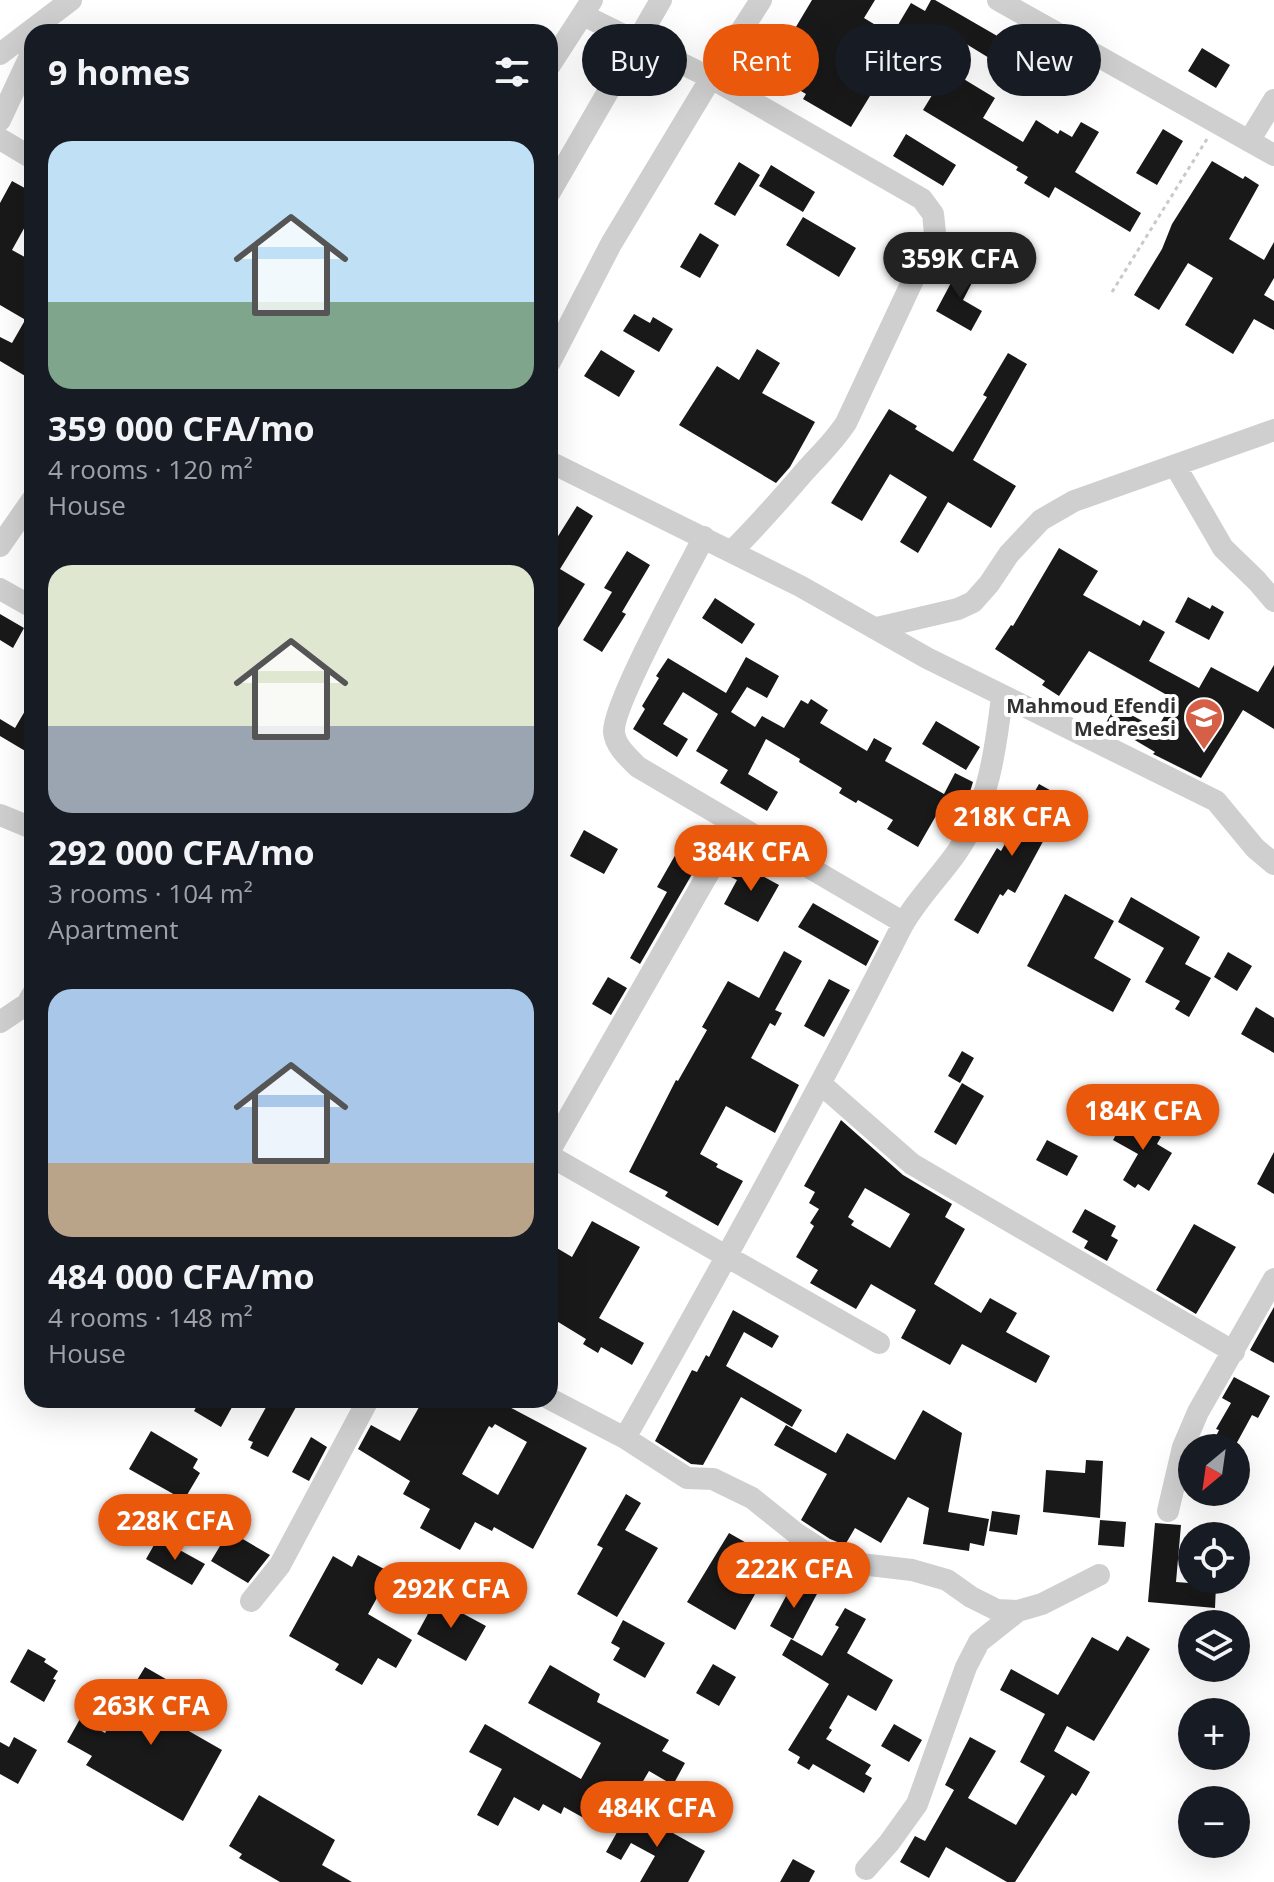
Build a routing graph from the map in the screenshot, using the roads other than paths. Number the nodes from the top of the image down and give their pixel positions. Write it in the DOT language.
graph roads {
  1 [pos="71,0"];
  2 [pos="661,0"];
  3 [pos="761,0"];
  4 [pos="998,0"];
  5 [pos="588,7"];
  6 [pos="46,24"];
  7 [pos="612,24"];
  8 [pos="648,24"];
  9 [pos="746,24"];
  10 [pos="24,39"];
  11 [pos="558,53"];
  12 [pos="0,54"];
  13 [pos="24,69"];
  14 [pos="703,91"];
  15 [pos="607,96"];
  16 [pos="742,96"];
  17 [pos="1274,100"];
  18 [pos="0,120"];
  19 [pos="0,139"];
  20 [pos="1249,141"];
  21 [pos="24,153"];
  22 [pos="1274,155"];
  23 [pos="558,178"];
  24 [pos="558,347"];
  25 [pos="1274,430"];
  26 [pos="558,466"];
  27 [pos="1176,467"];
  28 [pos="24,512"];
  29 [pos="704,537"];
  30 [pos="0,546"];
  31 [pos="732,551"];
  32 [pos="0,589"];
  33 [pos="1274,601"];
  34 [pos="24,602"];
  35 [pos="877,628"];
  36 [pos="1002,696"];
  37 [pos="0,815"];
  38 [pos="24,825"];
  39 [pos="736,825"];
  40 [pos="1274,864"];
  41 [pos="904,923"];
  42 [pos="24,1006"];
  43 [pos="0,1022"];
  44 [pos="822,1085"];
  45 [pos="558,1136"];
  46 [pos="558,1161"];
  47 [pos="727,1257"];
  48 [pos="1274,1279"];
  49 [pos="879,1343"];
  50 [pos="1234,1352"];
  51 [pos="558,1403"];
  52 [pos="364,1408"];
  53 [pos="625,1438"];
  54 [pos="1168,1511"];
  55 [pos="1099,1575"];
  56 [pos="971,1597"];
  57 [pos="251,1601"];
  58 [pos="1018,1611"];
  59 [pos="979,1642"];
  60 [pos="866,1869"];
  1 -- 6 [label="street"];
  2 -- 8 [label="street"];
  3 -- 9 [label="street"];
  4 -- 20 [label="street"];
  5 -- 7 [label="street"];
  5 -- 11 [label="street"];
  10 -- 12 [label="street"];
  13 -- 18 [label="street"];
  14 -- 24 [label="street"];
  15 -- 23 [label="street"];
  16 -- 31 [label="street"];
  17 -- 20 [label="street"];
  19 -- 21 [label="street"];
  20 -- 22 [label="street"];
  25 -- 27 [label="street"];
  26 -- 29 [label="street"];
  27 -- 33 [label="street"];
  27 -- 35 [label="street"];
  28 -- 30 [label="street"];
  29 -- 31 [label="street"];
  29 -- 39 [label="street"];
  31 -- 35 [label="street"];
  32 -- 34 [label="street"];
  35 -- 36 [label="street"];
  36 -- 40 [label="street"];
  36 -- 41 [label="street"];
  37 -- 38 [label="street"];
  39 -- 41 [label="street"];
  39 -- 45 [label="street"];
  41 -- 44 [label="street"];
  42 -- 43 [label="street"];
  44 -- 47 [label="street"];
  44 -- 50 [label="street"];
  46 -- 47 [label="street"];
  47 -- 49 [label="street"];
  47 -- 53 [label="street"];
  48 -- 50 [label="street"];
  50 -- 54 [label="street"];
  51 -- 53 [label="street"];
  52 -- 57 [label="street"];
  53 -- 56 [label="street"];
  55 -- 58 [label="street"];
  56 -- 58 [label="street"];
  56 -- 59 [label="street"];
  58 -- 59 [label="street"];
  59 -- 60 [label="street"];
}
